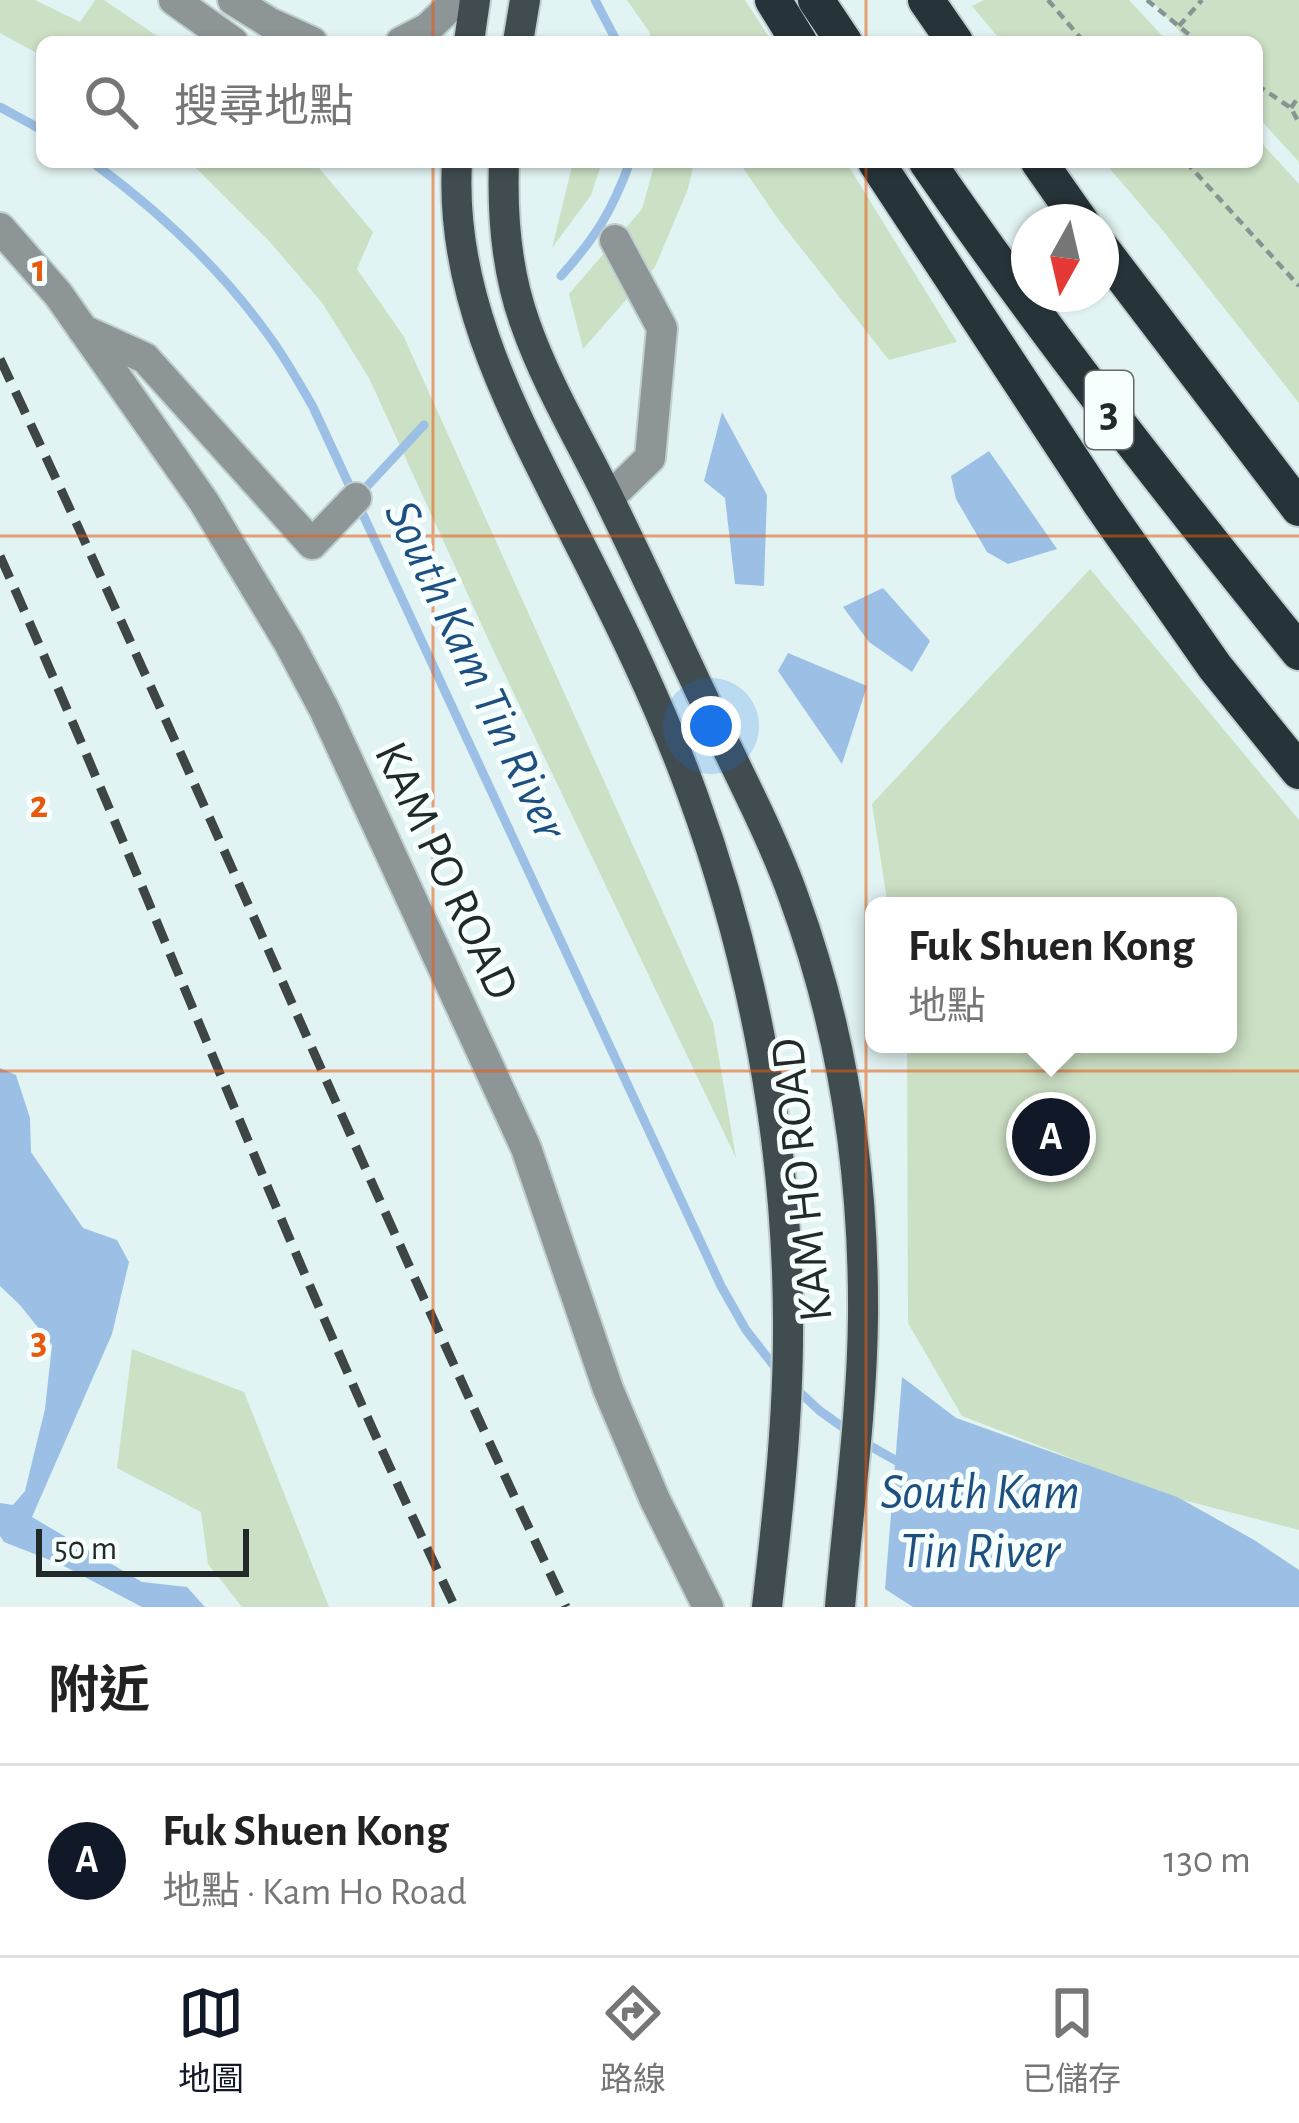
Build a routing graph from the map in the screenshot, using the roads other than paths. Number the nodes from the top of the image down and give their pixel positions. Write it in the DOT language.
graph roads {
  1 [pos="174,0"];
  2 [pos="233,0"];
  3 [pos="457,0"];
  4 [pos="475,0"];
  5 [pos="525,0"];
  6 [pos="772,0"];
  7 [pos="816,0"];
  8 [pos="926,0"];
  9 [pos="225,36"];
  10 [pos="299,36"];
  11 [pos="413,36"];
  12 [pos="471,36"];
  13 [pos="519,36"];
  14 [pos="795,36"];
  15 [pos="840,36"];
  16 [pos="952,36"];
  17 [pos="504,168"];
  18 [pos="880,168"];
  19 [pos="931,168"];
  20 [pos="1043,168"];
  21 [pos="450,171"];
  22 [pos="1069,204"];
  23 [pos="0,228"];
  24 [pos="615,240"];
  25 [pos="1119,272"];
  26 [pos="83,330"];
  27 [pos="356,498"];
  28 [pos="609,498"];
  29 [pos="1299,508"];
  30 [pos="1299,652"];
  31 [pos="1299,771"];
  32 [pos="708,1607"];
  33 [pos="767,1607"];
  34 [pos="840,1607"];
  1 -- 9 [label="street"];
  2 -- 10 [label="street"];
  3 -- 11 [label="street"];
  4 -- 12 [label="main road"];
  5 -- 13 [label="main road"];
  6 -- 14 [label="highway"];
  7 -- 15 [label="highway"];
  8 -- 16 [label="highway"];
  17 -- 28 [label="main road, KAM HO ROAD"];
  18 -- 31 [label="highway"];
  19 -- 30 [label="highway, 3"];
  20 -- 22 [label="highway"];
  21 -- 33 [label="main road, KAM HO ROAD"];
  23 -- 26 [label="street, KAM PO ROAD"];
  24 -- 28 [label="street"];
  25 -- 29 [label="highway, 3"];
  26 -- 27 [label="street"];
  26 -- 32 [label="street, KAM PO ROAD"];
  28 -- 34 [label="main road, KAM HO ROAD"];
}
